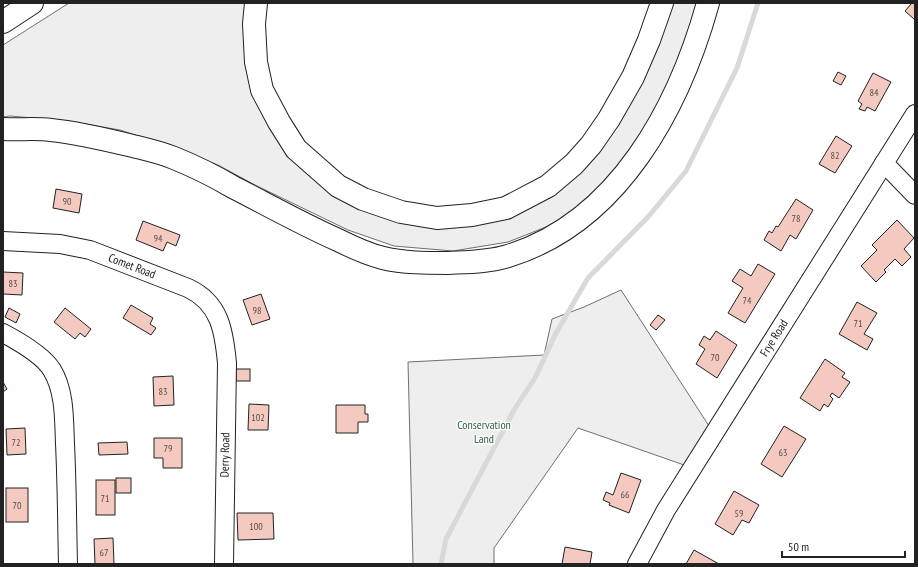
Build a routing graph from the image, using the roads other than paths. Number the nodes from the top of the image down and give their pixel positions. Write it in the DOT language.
graph roads {
  1 [pos="32,3"];
  2 [pos="256,3"];
  3 [pos="662,3"];
  4 [pos="708,3"];
  5 [pos="3,22"];
  6 [pos="915,114"];
  7 [pos="3,129"];
  8 [pos="884,163"];
  9 [pos="915,195"];
  10 [pos="3,241"];
  11 [pos="3,333"];
  12 [pos="225,346"];
  13 [pos="68,564"];
  14 [pos="224,564"];
  15 [pos="637,564"];
  1 -- 5 [label="highway"];
  2 -- 3 [label="highway"];
  4 -- 7 [label="highway"];
  6 -- 8 [label="street, Frye Road"];
  8 -- 9 [label="street"];
  8 -- 15 [label="street, Frye Road"];
  10 -- 12 [label="street, Comet Road"];
  11 -- 13 [label="street"];
  12 -- 14 [label="street, Derry Road"];
}
